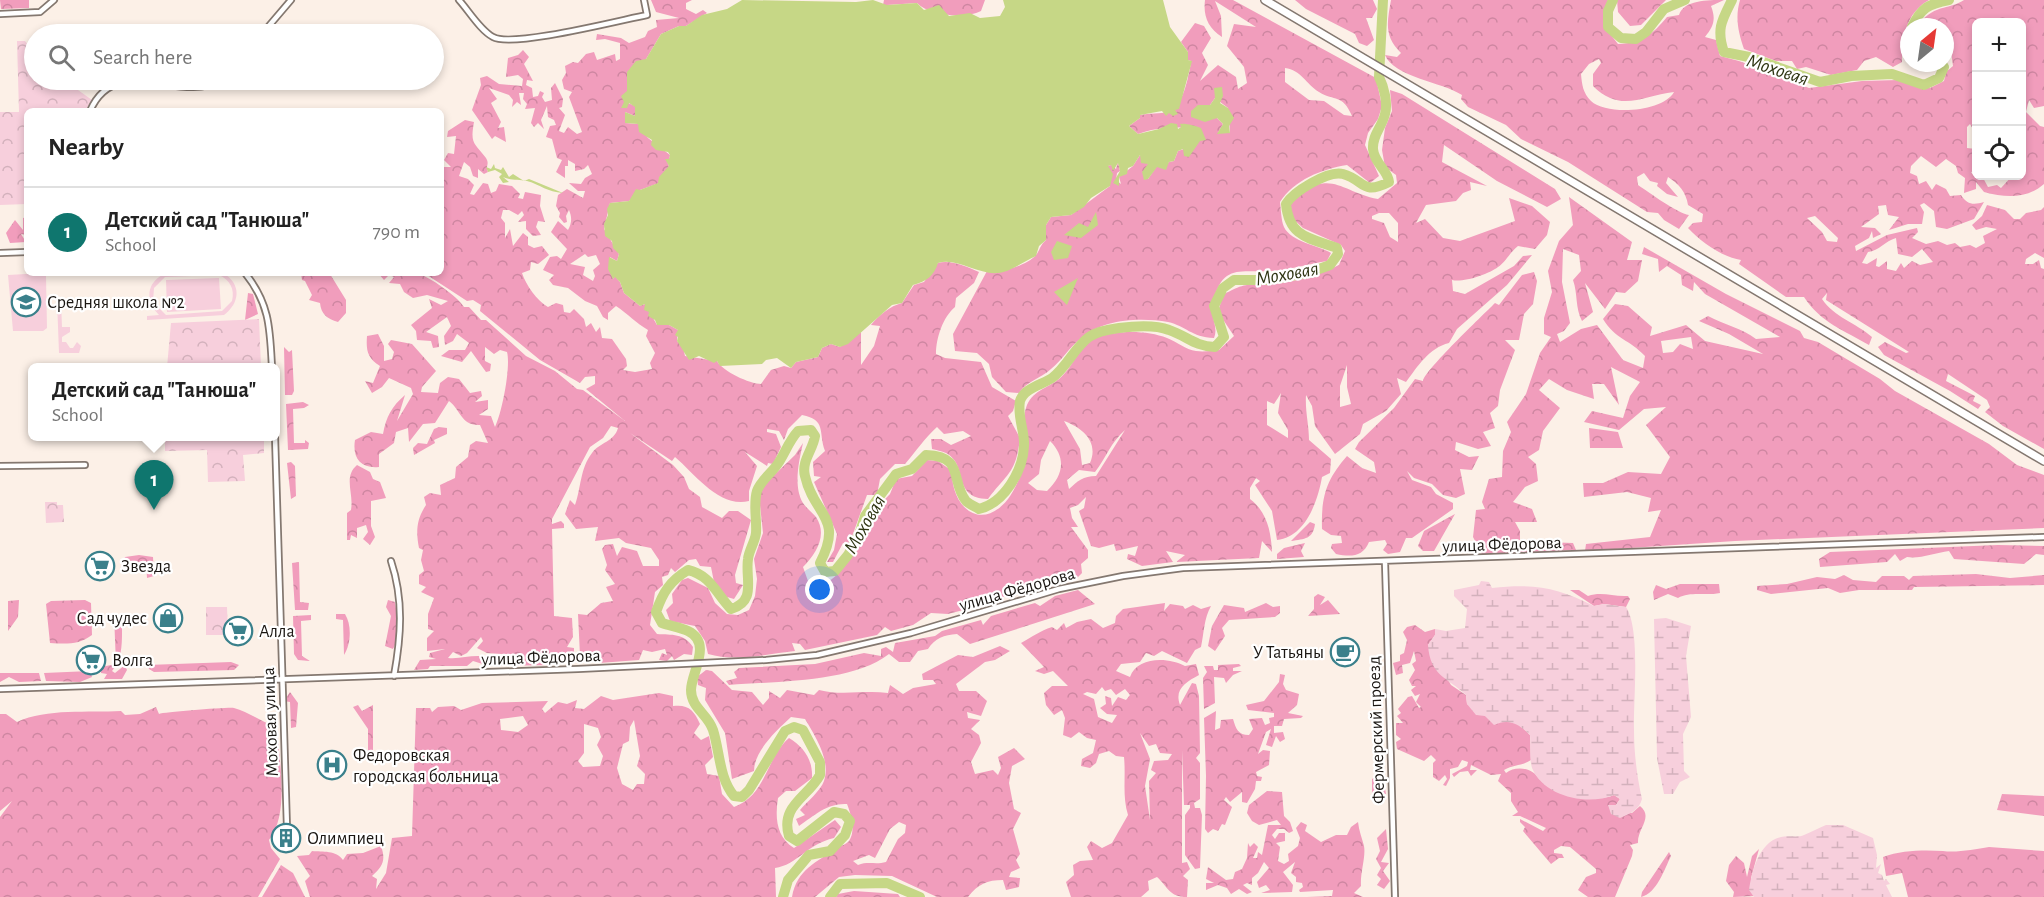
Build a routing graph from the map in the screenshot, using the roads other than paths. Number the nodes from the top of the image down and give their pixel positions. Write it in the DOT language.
graph roads {
  1 [pos="54,0"];
  2 [pos="291,0"];
  3 [pos="459,0"];
  4 [pos="644,0"];
  5 [pos="1265,0"];
  6 [pos="0,14"];
  7 [pos="271,24"];
  8 [pos="106,90"];
  9 [pos="92,108"];
  10 [pos="24,252"];
  11 [pos="0,253"];
  12 [pos="247,276"];
  13 [pos="272,363"];
  14 [pos="274,441"];
  15 [pos="2044,462"];
  16 [pos="85,465"];
  17 [pos="0,466"];
  18 [pos="2044,537"];
  19 [pos="391,561"];
  20 [pos="1385,562"];
  21 [pos="394,676"];
  22 [pos="282,680"];
  23 [pos="0,689"];
  24 [pos="287,828"];
  25 [pos="1395,897"];
  1 -- 6 [label="street"];
  2 -- 7 [label="street"];
  3 -- 4 [label="street"];
  5 -- 15 [label="main road"];
  8 -- 9 [label="street"];
  10 -- 11 [label="street"];
  12 -- 13 [label="street"];
  14 -- 22 [label="street, Моховая улица"];
  16 -- 17 [label="street"];
  18 -- 20 [label="street, улица Фёдорова"];
  19 -- 21 [label="street"];
  20 -- 21 [label="street, улица Фёдорова"];
  20 -- 25 [label="street, Фермерский проезд"];
  21 -- 22 [label="street, улица Фёдорова"];
  22 -- 23 [label="street, улица Фёдорова"];
  22 -- 24 [label="street, Моховая улица"];
}
